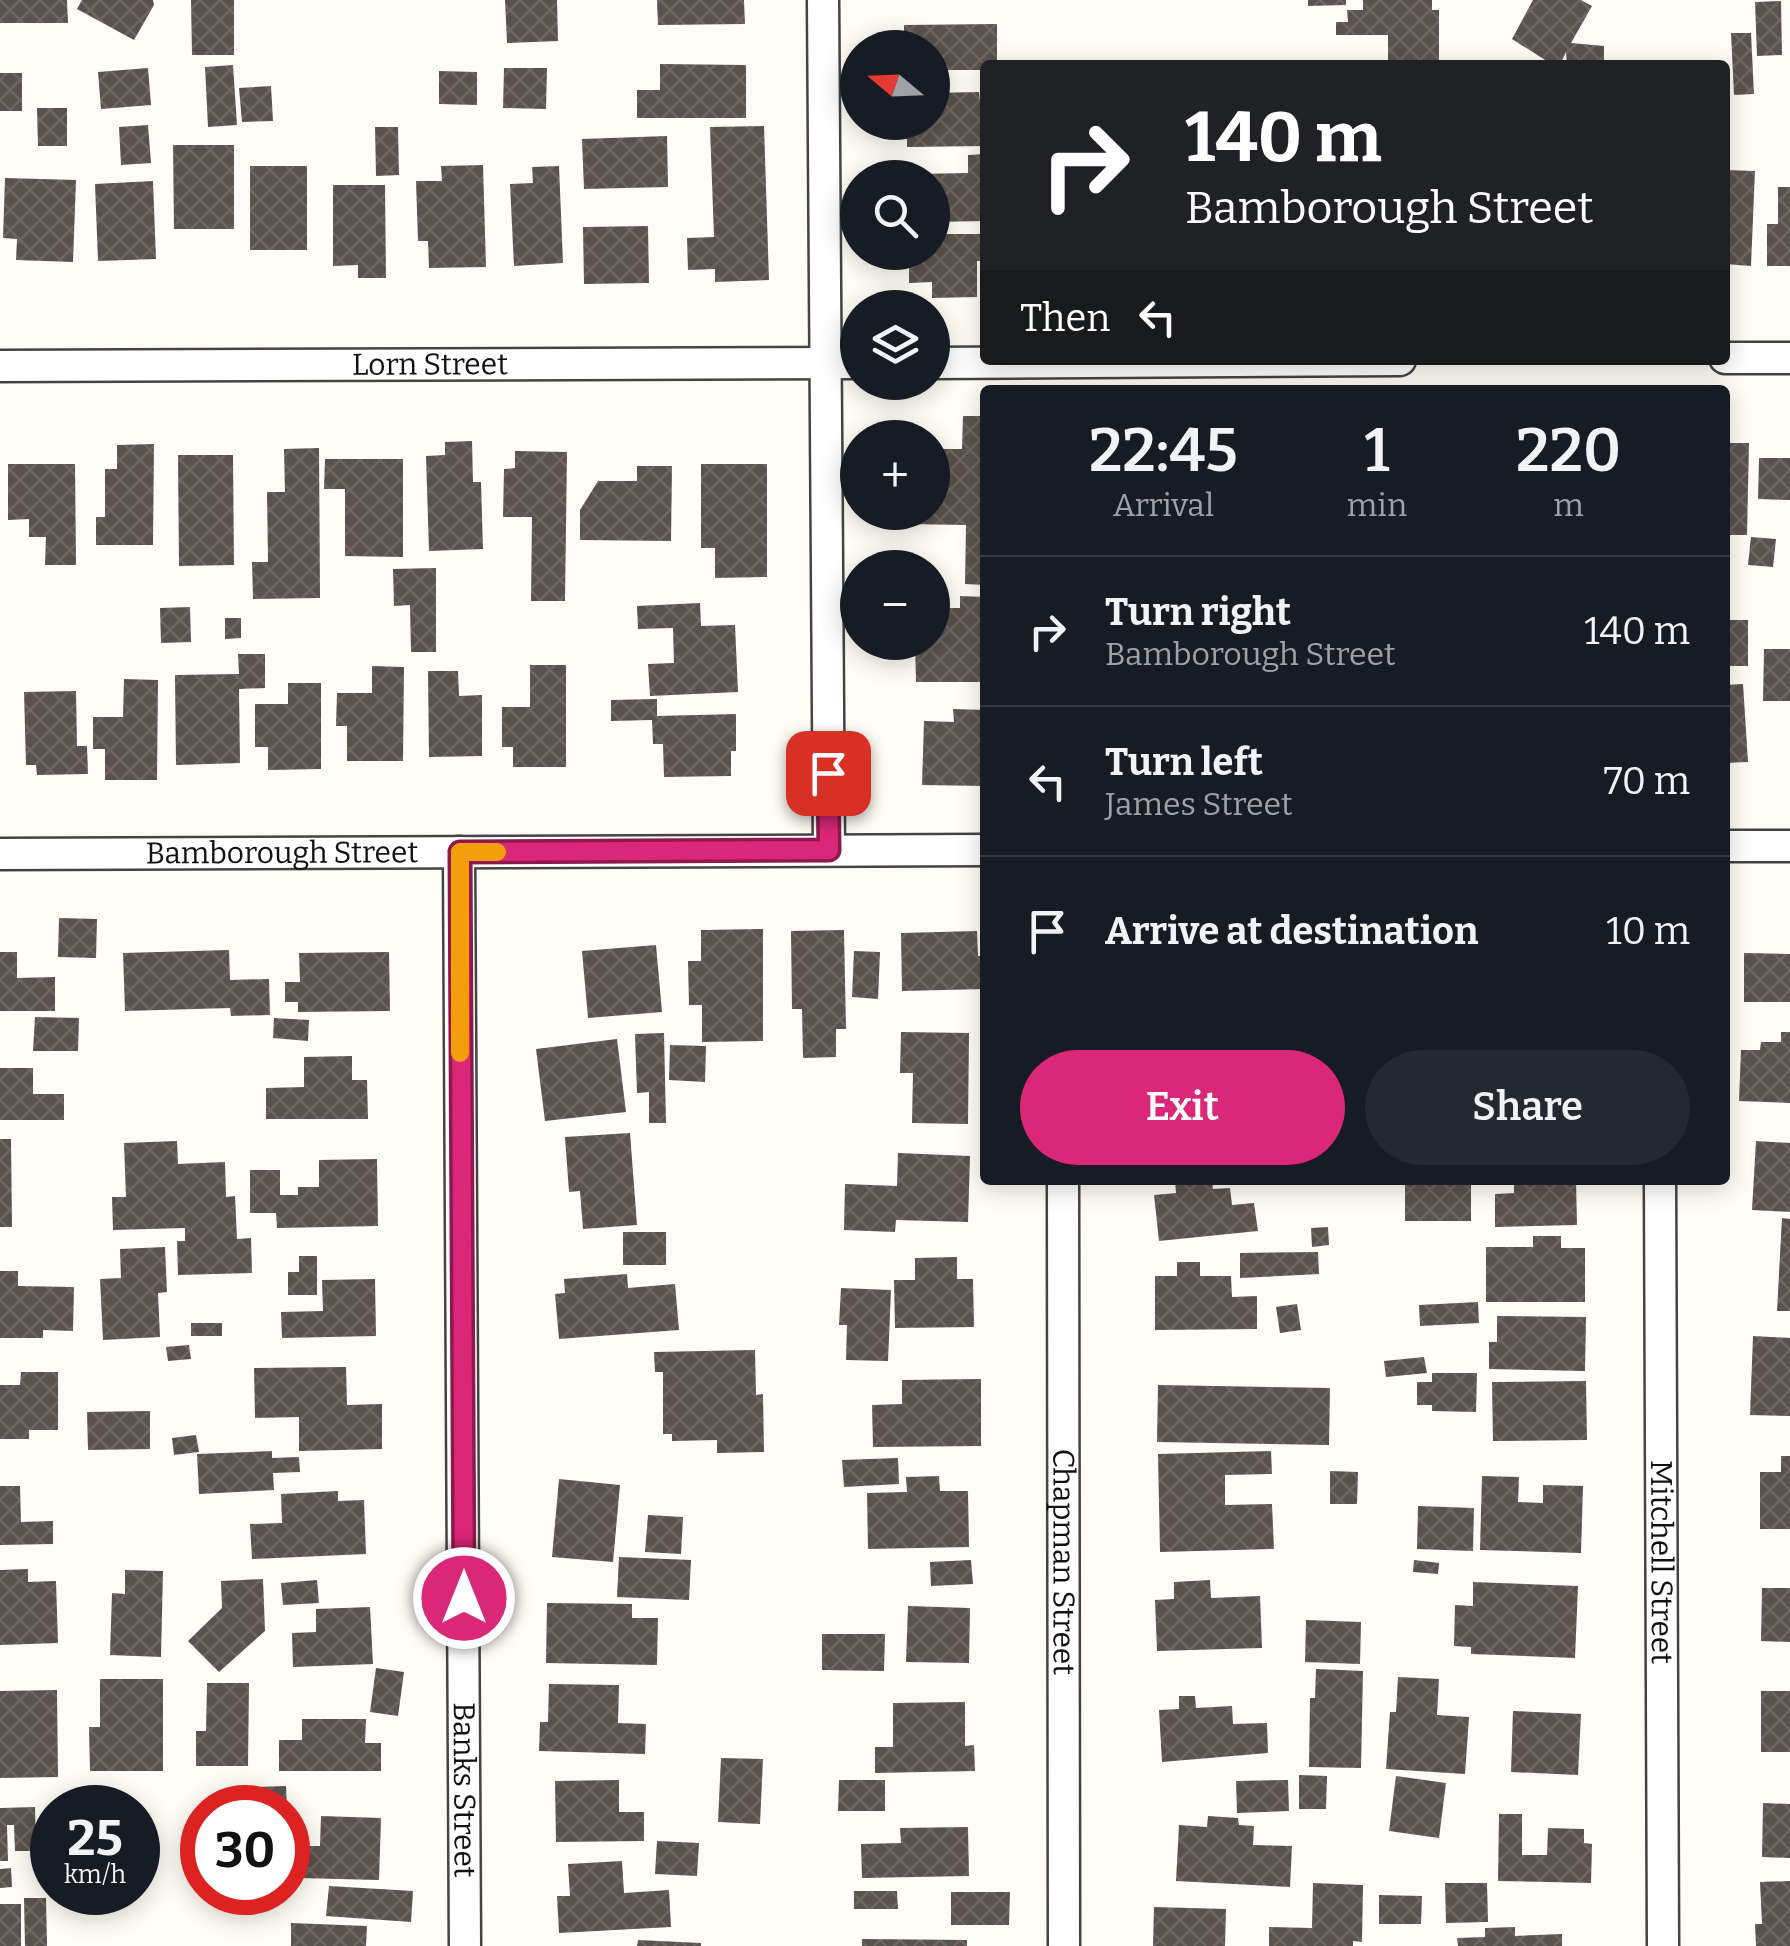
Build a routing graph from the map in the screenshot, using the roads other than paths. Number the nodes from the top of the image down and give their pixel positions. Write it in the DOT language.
graph roads {
  1 [pos="823,0"];
  2 [pos="1730,358"];
  3 [pos="1790,358"];
  4 [pos="950,362"];
  5 [pos="980,362"];
  6 [pos="826,363"];
  7 [pos="840,363"];
  8 [pos="0,366"];
  9 [pos="1730,846"];
  10 [pos="1790,846"];
  11 [pos="829,850"];
  12 [pos="980,850"];
  13 [pos="460,852"];
  14 [pos="0,854"];
  15 [pos="1062,1185"];
  16 [pos="1660,1185"];
  17 [pos="465,1946"];
  18 [pos="1064,1946"];
  19 [pos="1662,1946"];
  1 -- 6 [label="street"];
  2 -- 3 [label="street"];
  4 -- 5 [label="street"];
  6 -- 7 [label="street, Lorn Street"];
  6 -- 8 [label="street, Lorn Street"];
  6 -- 11 [label="street"];
  9 -- 10 [label="street"];
  11 -- 12 [label="street, Bamborough Street"];
  11 -- 13 [label="street, Bamborough Street"];
  13 -- 14 [label="street, Bamborough Street"];
  13 -- 17 [label="street, Banks Street"];
  15 -- 18 [label="street, Chapman Street"];
  16 -- 19 [label="street, Mitchell Street"];
}
